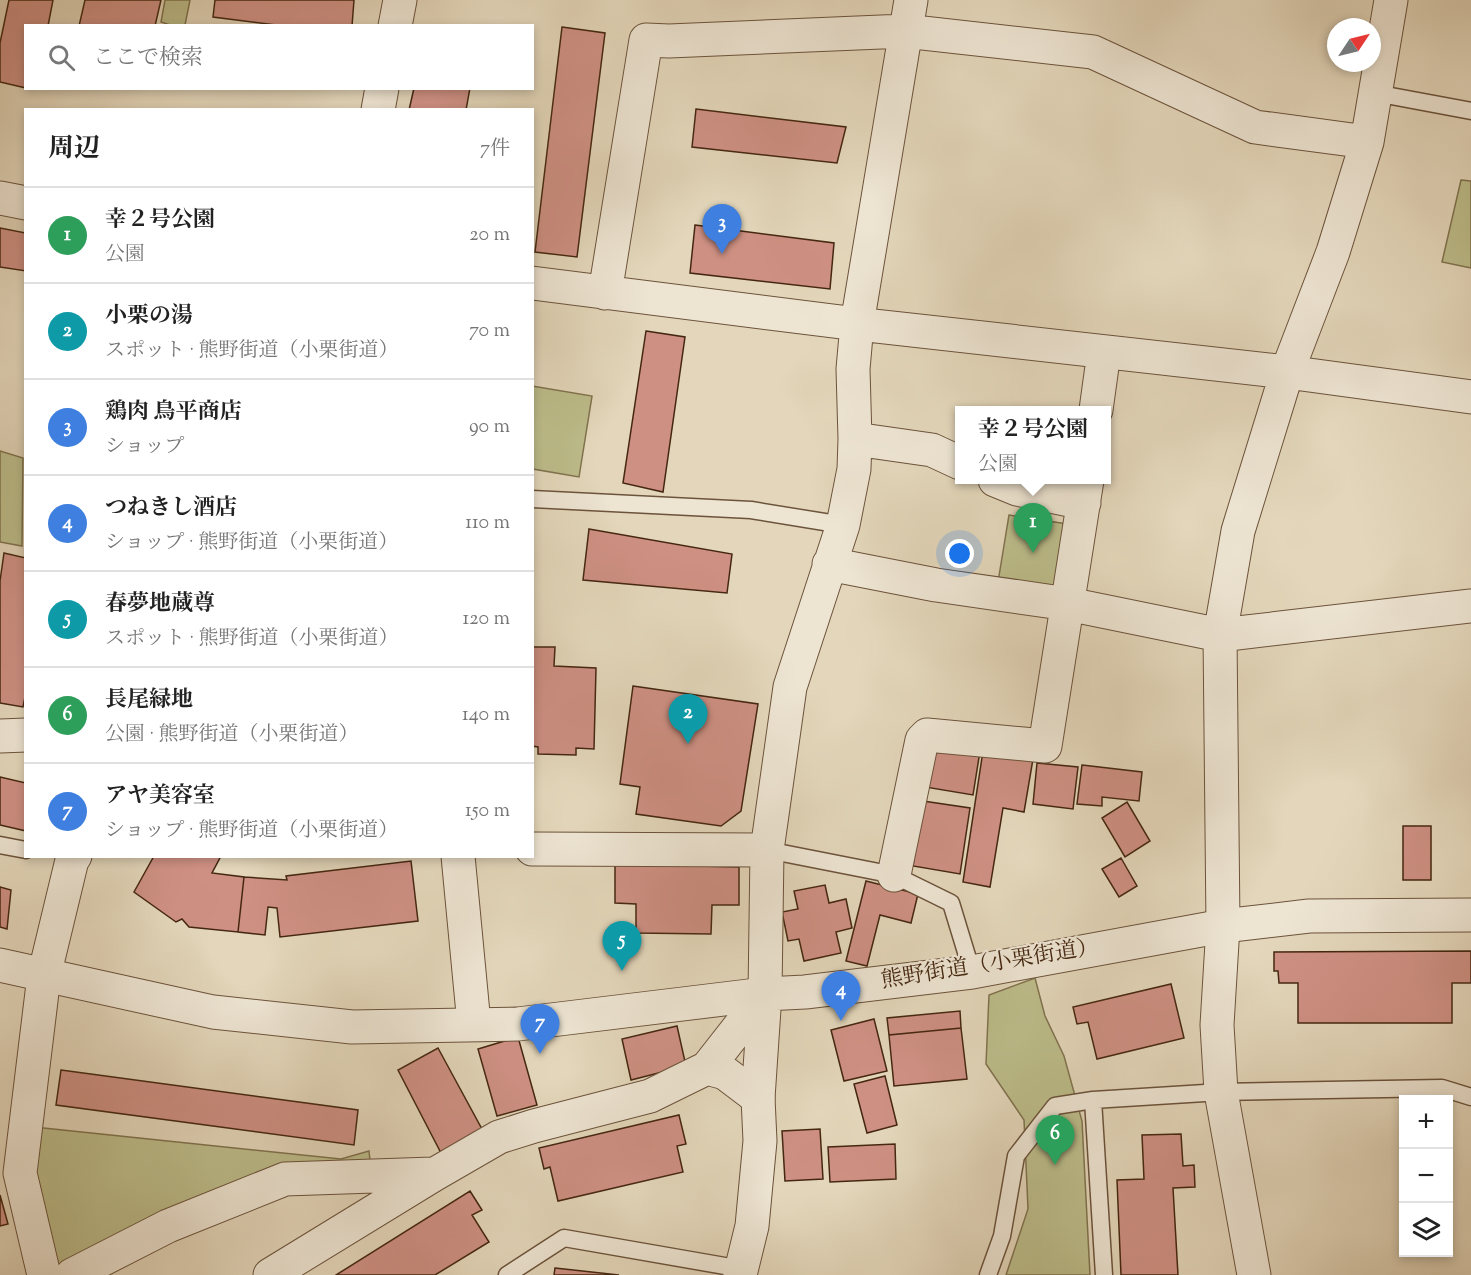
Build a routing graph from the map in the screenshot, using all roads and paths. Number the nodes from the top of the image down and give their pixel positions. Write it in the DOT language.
graph roads {
  1 [pos="400,0"];
  2 [pos="1391,0"];
  3 [pos="908,16"];
  4 [pos="395,24"];
  5 [pos="382,90"];
  6 [pos="1375,93"];
  7 [pos="378,108"];
  8 [pos="1471,111"];
  9 [pos="1367,142"];
  10 [pos="0,198"];
  11 [pos="24,203"];
  12 [pos="534,283"];
  13 [pos="605,293"];
  14 [pos="856,324"];
  15 [pos="1104,352"];
  16 [pos="1287,372"];
  17 [pos="1468,400"];
  18 [pos="1097,406"];
  19 [pos="855,439"];
  20 [pos="955,461"];
  21 [pos="1005,484"];
  22 [pos="1085,491"];
  23 [pos="534,499"];
  24 [pos="843,525"];
  25 [pos="829,564"];
  26 [pos="1068,604"];
  27 [pos="1471,606"];
  28 [pos="1220,635"];
  29 [pos="24,735"];
  30 [pos="0,736"];
  31 [pos="0,844"];
  32 [pos="534,849"];
  33 [pos="24,850"];
  34 [pos="767,850"];
  35 [pos="67,858"];
  36 [pos="458,858"];
  37 [pos="894,875"];
  38 [pos="1471,915"];
  39 [pos="1222,926"];
  40 [pos="0,965"];
  41 [pos="972,972"];
  42 [pos="44,976"];
  43 [pos="765,994"];
  44 [pos="474,1024"];
  45 [pos="707,1068"];
  46 [pos="1221,1092"];
  47 [pos="1471,1097"];
  48 [pos="758,1098"];
  49 [pos="1093,1100"];
  50 [pos="435,1174"];
  51 [pos="741,1272"];
  52 [pos="44,1275"];
  53 [pos="72,1275"];
  54 [pos="270,1275"];
  55 [pos="507,1275"];
  56 [pos="988,1275"];
  57 [pos="1104,1275"];
  58 [pos="1254,1275"];
  1 -- 4 [label="street"];
  2 -- 6 [label="street"];
  3 -- 9 [label="street"];
  3 -- 13 [label="street"];
  3 -- 14 [label="street"];
  5 -- 7 [label="street"];
  6 -- 8 [label="lane"];
  6 -- 9 [label="street"];
  9 -- 16 [label="street"];
  10 -- 11 [label="street"];
  12 -- 13 [label="street"];
  13 -- 14 [label="street"];
  14 -- 15 [label="street"];
  14 -- 19 [label="street"];
  15 -- 16 [label="street"];
  15 -- 18 [label="street"];
  16 -- 17 [label="street"];
  16 -- 28 [label="street"];
  19 -- 20 [label="street"];
  19 -- 24 [label="street"];
  21 -- 22 [label="street"];
  22 -- 26 [label="street"];
  23 -- 24 [label="lane"];
  24 -- 25 [label="street"];
  25 -- 26 [label="street"];
  25 -- 34 [label="street"];
  26 -- 28 [label="street"];
  26 -- 37 [label="street"];
  27 -- 28 [label="street"];
  28 -- 39 [label="street"];
  29 -- 30 [label="street"];
  31 -- 33 [label="lane"];
  32 -- 34 [label="street"];
  34 -- 37 [label="lane"];
  34 -- 43 [label="street"];
  35 -- 42 [label="street"];
  36 -- 44 [label="street"];
  37 -- 41 [label="lane"];
  38 -- 39 [label="street, 熊野街道（小栗街道）"];
  39 -- 41 [label="street, 熊野街道（小栗街道）"];
  39 -- 46 [label="street"];
  40 -- 42 [label="street, 熊野街道（小栗街道）"];
  41 -- 43 [label="street, 熊野街道（小栗街道）"];
  42 -- 44 [label="street, 熊野街道（小栗街道）"];
  42 -- 52 [label="street"];
  43 -- 44 [label="street, 熊野街道（小栗街道）"];
  43 -- 45 [label="street"];
  43 -- 48 [label="street"];
  45 -- 48 [label="street"];
  45 -- 50 [label="street"];
  46 -- 47 [label="lane"];
  46 -- 49 [label="lane"];
  46 -- 58 [label="street"];
  48 -- 51 [label="street"];
  49 -- 56 [label="lane"];
  49 -- 57 [label="lane"];
  50 -- 53 [label="street"];
  50 -- 54 [label="street"];
  51 -- 55 [label="lane"];
}
